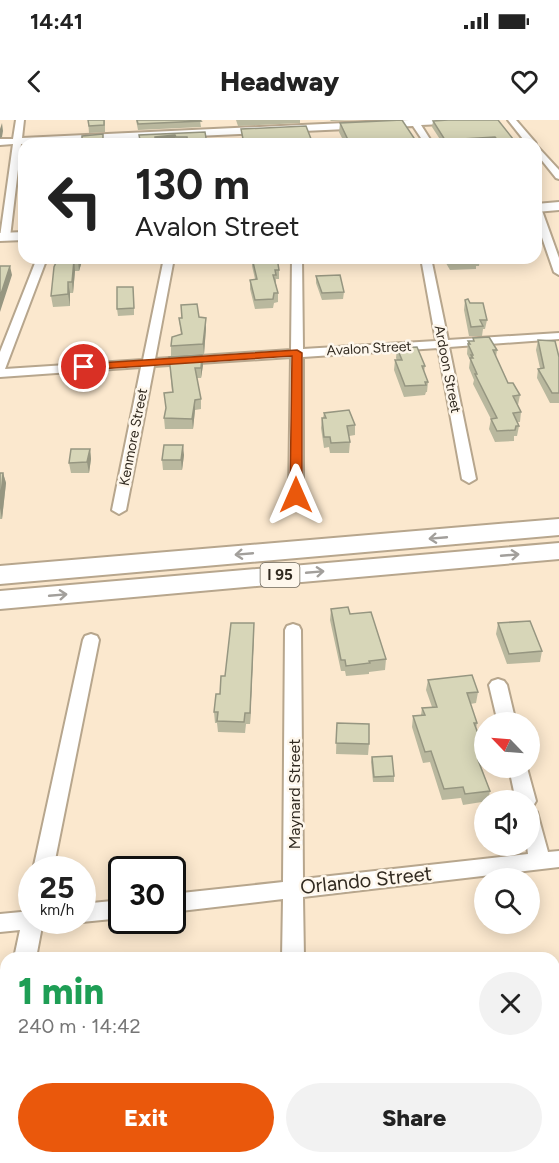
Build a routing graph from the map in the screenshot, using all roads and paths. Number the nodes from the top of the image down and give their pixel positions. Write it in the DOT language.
graph roads {
  1 [pos="20,120"];
  2 [pos="217,120"];
  3 [pos="486,120"];
  4 [pos="512,120"];
  5 [pos="414,122"];
  6 [pos="318,128"];
  7 [pos="220,133"];
  8 [pos="119,137"];
  9 [pos="18,138"];
  10 [pos="94,138"];
  11 [pos="221,138"];
  12 [pos="425,138"];
  13 [pos="527,138"];
  14 [pos="18,141"];
  15 [pos="0,142"];
  16 [pos="542,155"];
  17 [pos="559,176"];
  18 [pos="559,206"];
  19 [pos="542,207"];
  20 [pos="542,225"];
  21 [pos="18,236"];
  22 [pos="3,237"];
  23 [pos="40,264"];
  24 [pos="168,264"];
  25 [pos="297,264"];
  26 [pos="427,264"];
  27 [pos="559,272"];
  28 [pos="559,336"];
  29 [pos="443,344"];
  30 [pos="297,353"];
  31 [pos="148,362"];
  32 [pos="0,367"];
  33 [pos="0,373"];
  34 [pos="469,479"];
  35 [pos="296,495"];
  36 [pos="119,510"];
  37 [pos="559,527"];
  38 [pos="559,551"];
  39 [pos="0,575"];
  40 [pos="0,600"];
  41 [pos="293,630"];
  42 [pos="91,640"];
  43 [pos="498,685"];
  44 [pos="504,712"];
  45 [pos="540,840"];
  46 [pos="46,856"];
  47 [pos="549,860"];
  48 [pos="294,888"];
  49 [pos="186,901"];
  50 [pos="18,921"];
  51 [pos="0,923"];
  52 [pos="29,934"];
  53 [pos="26,952"];
  54 [pos="293,952"];
  1 -- 9 [label="street"];
  2 -- 7 [label="street"];
  3 -- 5 [label="street"];
  4 -- 13 [label="street"];
  5 -- 6 [label="street"];
  5 -- 12 [label="street"];
  6 -- 7 [label="street"];
  7 -- 8 [label="street"];
  7 -- 11 [label="street"];
  8 -- 10 [label="street"];
  14 -- 15 [label="street"];
  14 -- 22 [label="street"];
  16 -- 17 [label="street"];
  18 -- 19 [label="main road"];
  20 -- 27 [label="street"];
  21 -- 22 [label="main road"];
  23 -- 32 [label="street"];
  24 -- 31 [label="street, Kenmore Street"];
  25 -- 30 [label="street"];
  26 -- 29 [label="street, Ardoon Street"];
  28 -- 29 [label="street, Avalon Street"];
  29 -- 30 [label="street, Avalon Street"];
  29 -- 34 [label="street, Ardoon Street"];
  30 -- 31 [label="street, Avalon Street"];
  30 -- 35 [label="street"];
  31 -- 33 [label="street, Avalon Street"];
  31 -- 36 [label="street, Kenmore Street"];
  37 -- 39 [label="highway, I 95, one-way"];
  40 -- 38 [label="highway, I 95, one-way"];
  41 -- 48 [label="street, Maynard Street"];
  42 -- 46 [label="street"];
  43 -- 44 [label="street"];
  45 -- 47 [label="street"];
  47 -- 48 [label="street, Orlando Street"];
  48 -- 49 [label="street, Orlando Street"];
  48 -- 54 [label="street, Maynard Street"];
  50 -- 51 [label="street"];
  52 -- 53 [label="street"];
}
